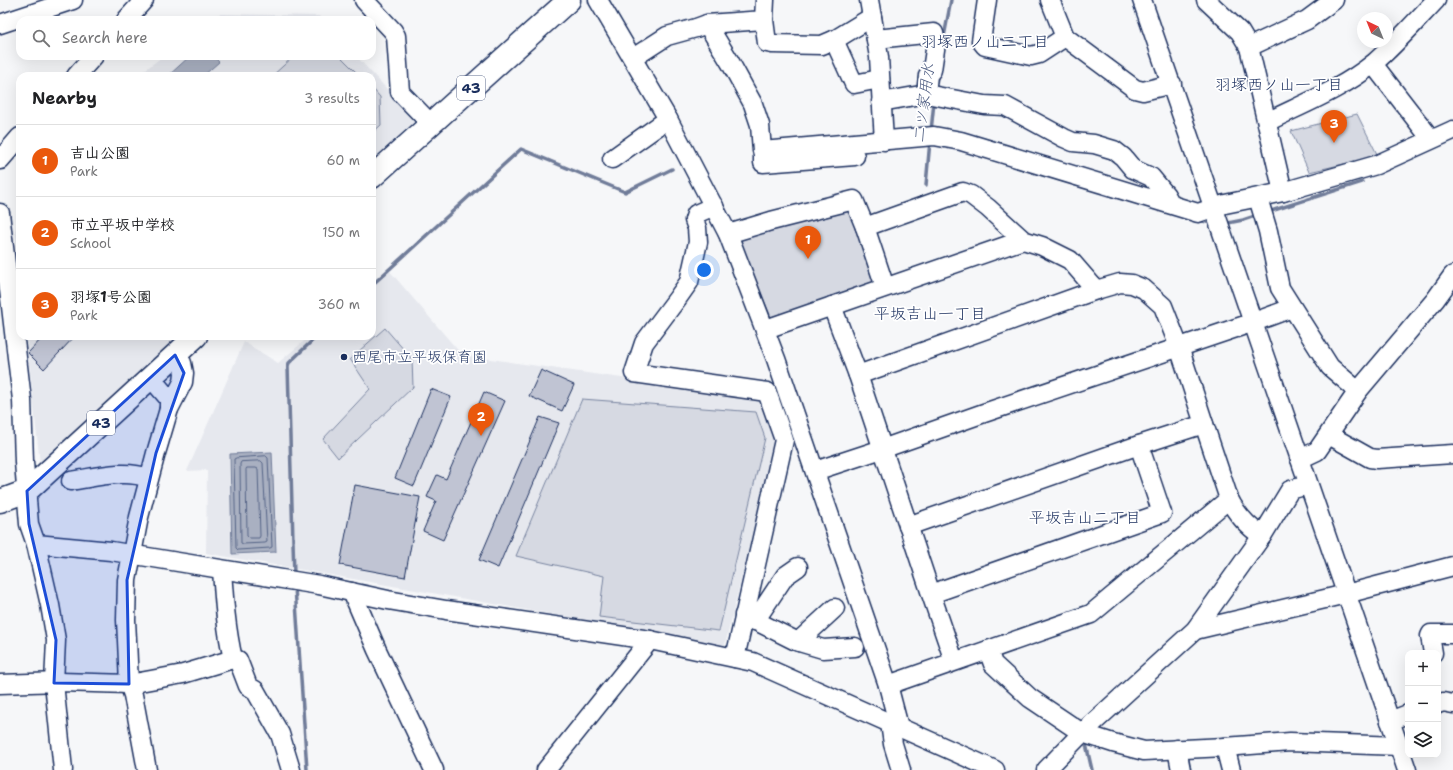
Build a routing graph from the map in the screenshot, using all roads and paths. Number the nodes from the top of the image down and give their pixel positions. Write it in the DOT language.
graph roads {
  1 [pos="73,0"];
  2 [pos="144,0"];
  3 [pos="364,0"];
  4 [pos="569,0"];
  5 [pos="598,0"];
  6 [pos="765,0"];
  7 [pos="869,0"];
  8 [pos="988,0"];
  9 [pos="1050,0"];
  10 [pos="1142,0"];
  11 [pos="1334,0"];
  12 [pos="1436,0"];
  13 [pos="1212,2"];
  14 [pos="24,16"];
  15 [pos="130,16"];
  16 [pos="872,18"];
  17 [pos="16,19"];
  18 [pos="764,20"];
  19 [pos="0,24"];
  20 [pos="707,24"];
  21 [pos="1065,37"];
  22 [pos="876,39"];
  23 [pos="834,40"];
  24 [pos="1249,47"];
  25 [pos="633,58"];
  26 [pos="90,60"];
  27 [pos="1372,64"];
  28 [pos="80,72"];
  29 [pos="880,79"];
  30 [pos="1172,84"];
  31 [pos="926,94"];
  32 [pos="881,102"];
  33 [pos="668,119"];
  34 [pos="1266,122"];
  35 [pos="431,124"];
  36 [pos="1453,130"];
  37 [pos="1431,139"];
  38 [pos="884,141"];
  39 [pos="16,142"];
  40 [pos="612,159"];
  41 [pos="0,160"];
  42 [pos="376,173"];
  43 [pos="1283,192"];
  44 [pos="1258,198"];
  45 [pos="1171,204"];
  46 [pos="714,206"];
  47 [pos="1214,209"];
  48 [pos="0,214"];
  49 [pos="865,227"];
  50 [pos="728,234"];
  51 [pos="1023,240"];
  52 [pos="1453,275"];
  53 [pos="885,287"];
  54 [pos="1096,290"];
  55 [pos="6,306"];
  56 [pos="832,306"];
  57 [pos="1292,308"];
  58 [pos="1254,322"];
  59 [pos="766,329"];
  60 [pos="192,340"];
  61 [pos="1180,347"];
  62 [pos="175,355"];
  63 [pos="858,375"];
  64 [pos="151,378"];
  65 [pos="1358,391"];
  66 [pos="169,409"];
  67 [pos="1204,424"];
  68 [pos="1329,434"];
  69 [pos="1139,445"];
  70 [pos="882,449"];
  71 [pos="1453,454"];
  72 [pos="1300,459"];
  73 [pos="815,471"];
  74 [pos="149,478"];
  75 [pos="71,482"];
  76 [pos="1308,485"];
  77 [pos="27,491"];
  78 [pos="1229,499"];
  79 [pos="0,501"];
  80 [pos="908,526"];
  81 [pos="1262,536"];
  82 [pos="36,544"];
  83 [pos="132,555"];
  84 [pos="1453,566"];
  85 [pos="798,567"];
  86 [pos="222,570"];
  87 [pos="352,592"];
  88 [pos="930,594"];
  89 [pos="1346,594"];
  90 [pos="835,608"];
  91 [pos="750,618"];
  92 [pos="1195,630"];
  93 [pos="1453,634"];
  94 [pos="650,640"];
  95 [pos="798,642"];
  96 [pos="856,646"];
  97 [pos="988,650"];
  98 [pos="1432,650"];
  99 [pos="728,657"];
  100 [pos="233,659"];
  101 [pos="954,661"];
  102 [pos="54,683"];
  103 [pos="0,684"];
  104 [pos="129,684"];
  105 [pos="888,685"];
  106 [pos="1405,715"];
  107 [pos="1390,721"];
  108 [pos="894,725"];
  109 [pos="1082,733"];
  110 [pos="1399,746"];
  111 [pos="1225,747"];
  112 [pos="1177,749"];
  113 [pos="62,770"];
  114 [pos="147,770"];
  115 [pos="291,770"];
  116 [pos="434,770"];
  117 [pos="546,770"];
  118 [pos="901,770"];
  119 [pos="995,770"];
  120 [pos="1046,770"];
  121 [pos="1181,770"];
  122 [pos="1231,770"];
  123 [pos="1407,770"];
  1 -- 14 [label="street"];
  2 -- 15 [label="street"];
  3 -- 35 [label="street"];
  4 -- 35 [label="main road, 43"];
  5 -- 25 [label="street"];
  6 -- 18 [label="street"];
  7 -- 16 [label="street"];
  8 -- 21 [label="street"];
  9 -- 21 [label="street"];
  10 -- 30 [label="street"];
  11 -- 24 [label="street"];
  12 -- 27 [label="street"];
  13 -- 24 [label="street"];
  16 -- 22 [label="street"];
  16 -- 23 [label="street"];
  17 -- 19 [label="street"];
  18 -- 20 [label="street"];
  18 -- 23 [label="street"];
  20 -- 25 [label="street"];
  20 -- 38 [label="street"];
  21 -- 30 [label="street"];
  22 -- 29 [label="street"];
  22 -- 31 [label="street"];
  23 -- 29 [label="street"];
  24 -- 34 [label="street"];
  25 -- 33 [label="street"];
  26 -- 28 [label="street"];
  27 -- 34 [label="street"];
  27 -- 37 [label="street"];
  29 -- 32 [label="street"];
  30 -- 47 [label="street"];
  31 -- 32 [label="street"];
  31 -- 45 [label="street"];
  32 -- 38 [label="street"];
  33 -- 40 [label="street"];
  33 -- 46 [label="street"];
  34 -- 43 [label="street"];
  35 -- 42 [label="main road, 43"];
  36 -- 37 [label="street"];
  37 -- 43 [label="street"];
  38 -- 45 [label="street"];
  39 -- 41 [label="street"];
  43 -- 44 [label="street"];
  44 -- 47 [label="street"];
  44 -- 57 [label="street"];
  45 -- 47 [label="street"];
  46 -- 50 [label="street"];
  46 -- 91 [label="street"];
  47 -- 58 [label="street"];
  48 -- 55 [label="street"];
  49 -- 50 [label="street"];
  49 -- 51 [label="street"];
  49 -- 53 [label="street"];
  50 -- 59 [label="street"];
  51 -- 53 [label="street"];
  51 -- 54 [label="street"];
  52 -- 65 [label="street"];
  53 -- 56 [label="street"];
  54 -- 61 [label="street"];
  54 -- 63 [label="street"];
  55 -- 77 [label="street"];
  56 -- 59 [label="street"];
  56 -- 63 [label="street"];
  57 -- 58 [label="street"];
  57 -- 65 [label="street"];
  58 -- 61 [label="street"];
  58 -- 72 [label="street"];
  59 -- 73 [label="street"];
  60 -- 62 [label="main road, 43"];
  61 -- 67 [label="street"];
  61 -- 70 [label="street"];
  62 -- 64 [label="main road, 43"];
  62 -- 66 [label="street"];
  63 -- 70 [label="street"];
  64 -- 66 [label="street"];
  64 -- 77 [label="main road, 43"];
  65 -- 68 [label="street"];
  66 -- 74 [label="street"];
  67 -- 69 [label="street"];
  67 -- 78 [label="street"];
  68 -- 71 [label="street"];
  68 -- 72 [label="street"];
  69 -- 80 [label="street"];
  69 -- 88 [label="street"];
  70 -- 73 [label="street"];
  70 -- 80 [label="street"];
  72 -- 76 [label="street"];
  73 -- 105 [label="street"];
  74 -- 75 [label="street"];
  74 -- 83 [label="street"];
  76 -- 81 [label="street"];
  76 -- 89 [label="street"];
  77 -- 79 [label="main road, 43"];
  77 -- 82 [label="street"];
  78 -- 81 [label="street"];
  78 -- 97 [label="street"];
  80 -- 88 [label="street"];
  81 -- 92 [label="street"];
  82 -- 83 [label="street"];
  82 -- 102 [label="street"];
  83 -- 86 [label="street"];
  83 -- 104 [label="street"];
  84 -- 89 [label="street"];
  85 -- 91 [label="street"];
  86 -- 87 [label="street"];
  86 -- 100 [label="street"];
  87 -- 94 [label="street"];
  87 -- 116 [label="street"];
  88 -- 101 [label="street"];
  89 -- 92 [label="street"];
  89 -- 107 [label="street"];
  90 -- 95 [label="street"];
  91 -- 95 [label="street"];
  91 -- 99 [label="street"];
  92 -- 109 [label="street"];
  93 -- 98 [label="street"];
  94 -- 99 [label="street"];
  94 -- 117 [label="street"];
  95 -- 96 [label="street"];
  97 -- 101 [label="street"];
  97 -- 109 [label="street"];
  99 -- 108 [label="street"];
  100 -- 104 [label="street"];
  100 -- 115 [label="street"];
  101 -- 105 [label="street"];
  102 -- 103 [label="street"];
  102 -- 104 [label="street"];
  102 -- 113 [label="street"];
  104 -- 114 [label="street"];
  105 -- 108 [label="street"];
  106 -- 107 [label="street"];
  107 -- 110 [label="street"];
  108 -- 118 [label="street"];
  108 -- 119 [label="street"];
  109 -- 112 [label="street"];
  109 -- 120 [label="street"];
  110 -- 111 [label="street"];
  110 -- 123 [label="street"];
  111 -- 112 [label="street"];
  111 -- 122 [label="street"];
  112 -- 121 [label="street"];
}
